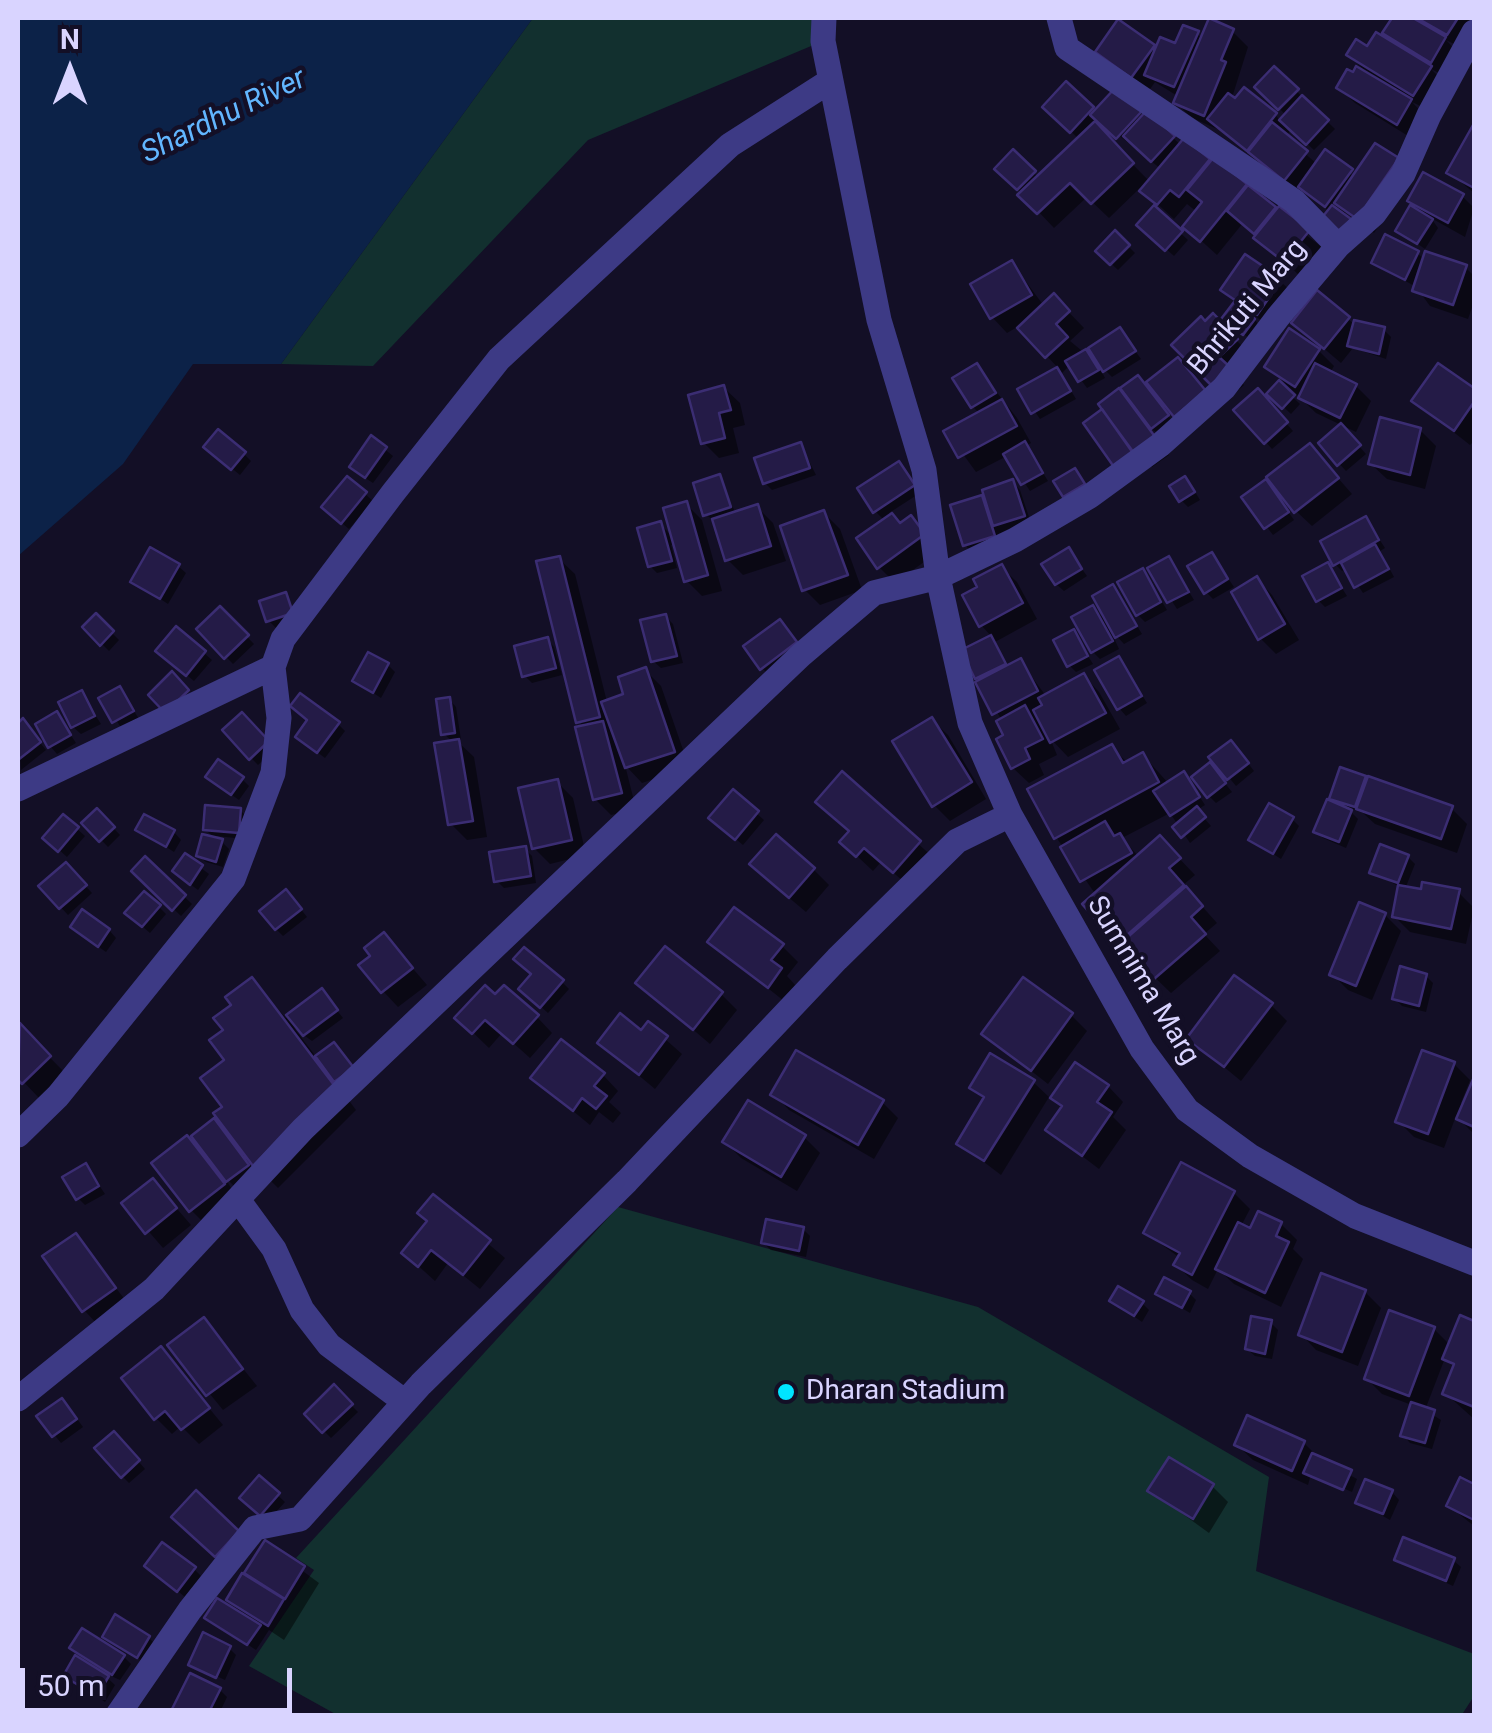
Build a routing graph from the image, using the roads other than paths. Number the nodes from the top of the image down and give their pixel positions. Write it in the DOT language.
graph roads {
  1 [pos="824,18"];
  2 [pos="1059,18"];
  3 [pos="1474,32"];
  4 [pos="830,82"];
  5 [pos="1338,246"];
  6 [pos="938,577"];
  7 [pos="274,667"];
  8 [pos="18,789"];
  9 [pos="1010,816"];
  10 [pos="18,1135"];
  11 [pos="240,1201"];
  12 [pos="1474,1263"];
  13 [pos="18,1399"];
  14 [pos="405,1402"];
  15 [pos="118,1716"];
  1 -- 4 [label="street, Sumnima Marg"];
  2 -- 5 [label="street"];
  3 -- 5 [label="street, Bhrikuti Marg"];
  4 -- 6 [label="street, Sumnima Marg"];
  4 -- 7 [label="street"];
  5 -- 6 [label="street, Bhrikuti Marg"];
  6 -- 9 [label="street, Sumnima Marg"];
  6 -- 11 [label="street, Bhrikuti Marg"];
  7 -- 8 [label="street"];
  7 -- 10 [label="street"];
  9 -- 12 [label="street, Sumnima Marg"];
  9 -- 14 [label="street"];
  11 -- 13 [label="street, Bhrikuti Marg"];
  11 -- 14 [label="street"];
  14 -- 15 [label="street"];
}
